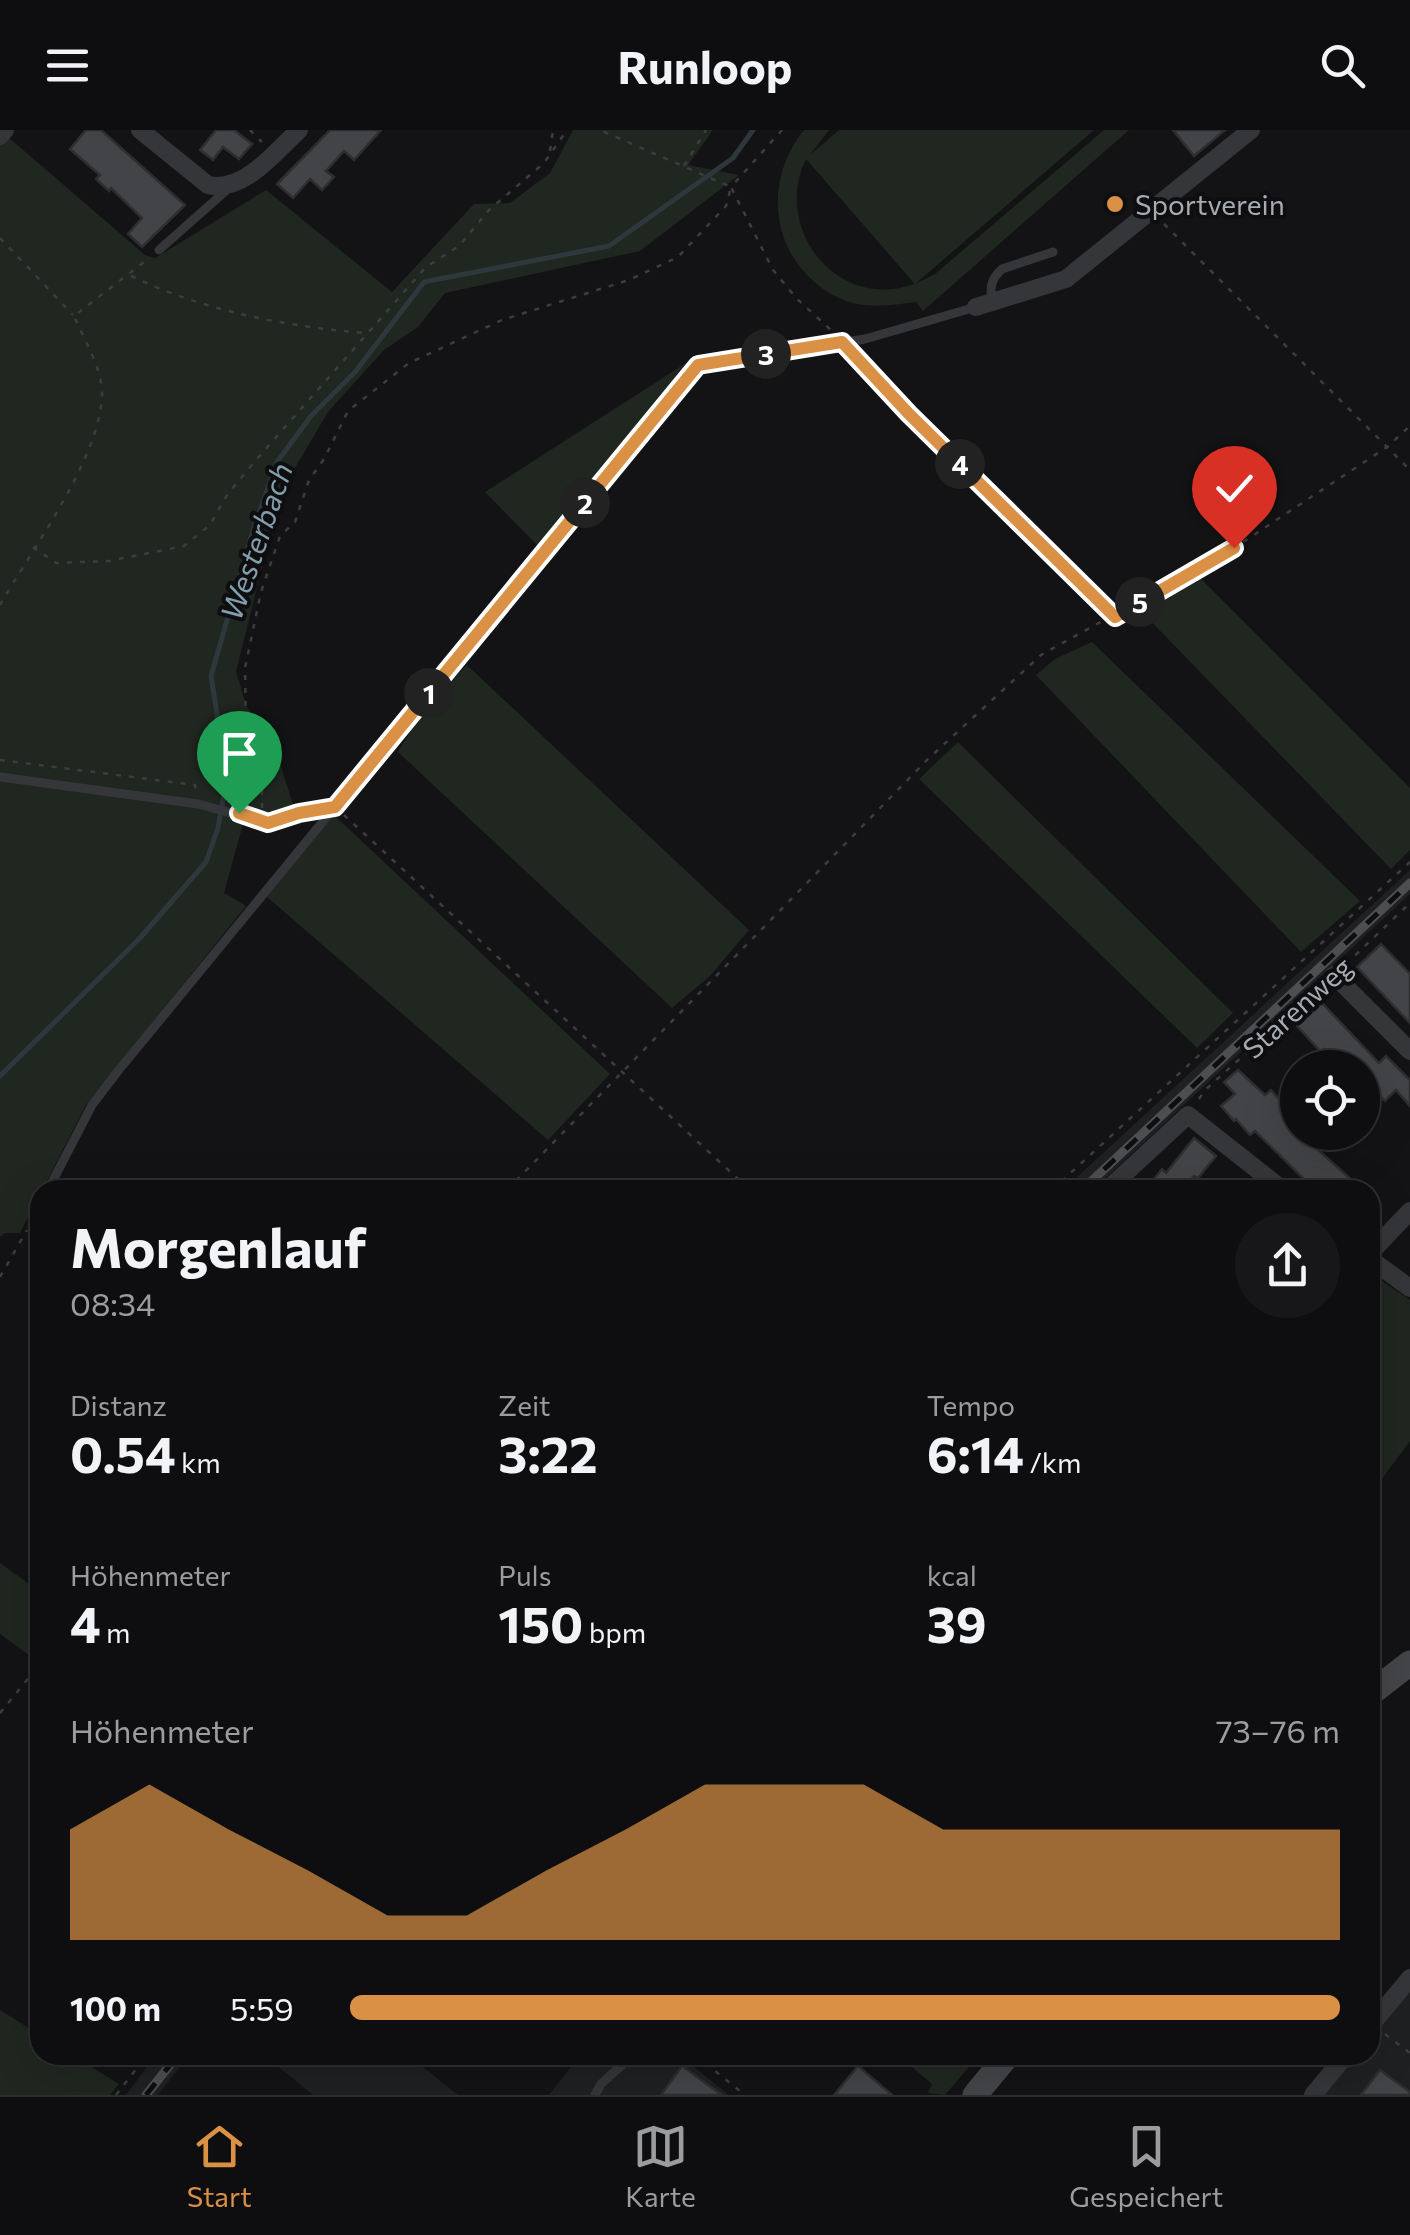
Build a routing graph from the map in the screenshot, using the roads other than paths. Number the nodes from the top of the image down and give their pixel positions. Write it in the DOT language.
graph roads {
  1 [pos="5,130"];
  2 [pos="140,130"];
  3 [pos="299,130"];
  4 [pos="1251,130"];
  5 [pos="0,136"];
  6 [pos="231,186"];
  7 [pos="159,250"];
  8 [pos="1053,252"];
  9 [pos="985,305"];
  10 [pos="0,777"];
  11 [pos="335,807"];
  12 [pos="1334,974"];
  13 [pos="1410,1051"];
  14 [pos="53,1180"];
  15 [pos="1118,1180"];
  16 [pos="1270,1180"];
  17 [pos="1410,1210"];
  18 [pos="1380,1244"];
  19 [pos="1380,1264"];
  20 [pos="1410,1288"];
  21 [pos="1410,1663"];
  22 [pos="1380,1686"];
  23 [pos="1410,1978"];
  24 [pos="1380,2014"];
  25 [pos="622,2065"];
  26 [pos="1000,2065"];
  27 [pos="1338,2065"];
  28 [pos="596,2095"];
  29 [pos="975,2095"];
  30 [pos="1313,2095"];
  1 -- 5 [label="street"];
  2 -- 6 [label="street"];
  3 -- 6 [label="street"];
  4 -- 9 [label="street"];
  6 -- 7 [label="lane"];
  8 -- 9 [label="lane"];
  9 -- 11 [label="lane"];
  10 -- 11 [label="lane"];
  11 -- 14 [label="lane"];
  12 -- 13 [label="street"];
  15 -- 16 [label="street"];
  17 -- 18 [label="street"];
  19 -- 20 [label="street"];
  21 -- 22 [label="main road"];
  23 -- 24 [label="street"];
  25 -- 28 [label="lane"];
  26 -- 29 [label="main road"];
  27 -- 30 [label="street"];
}
